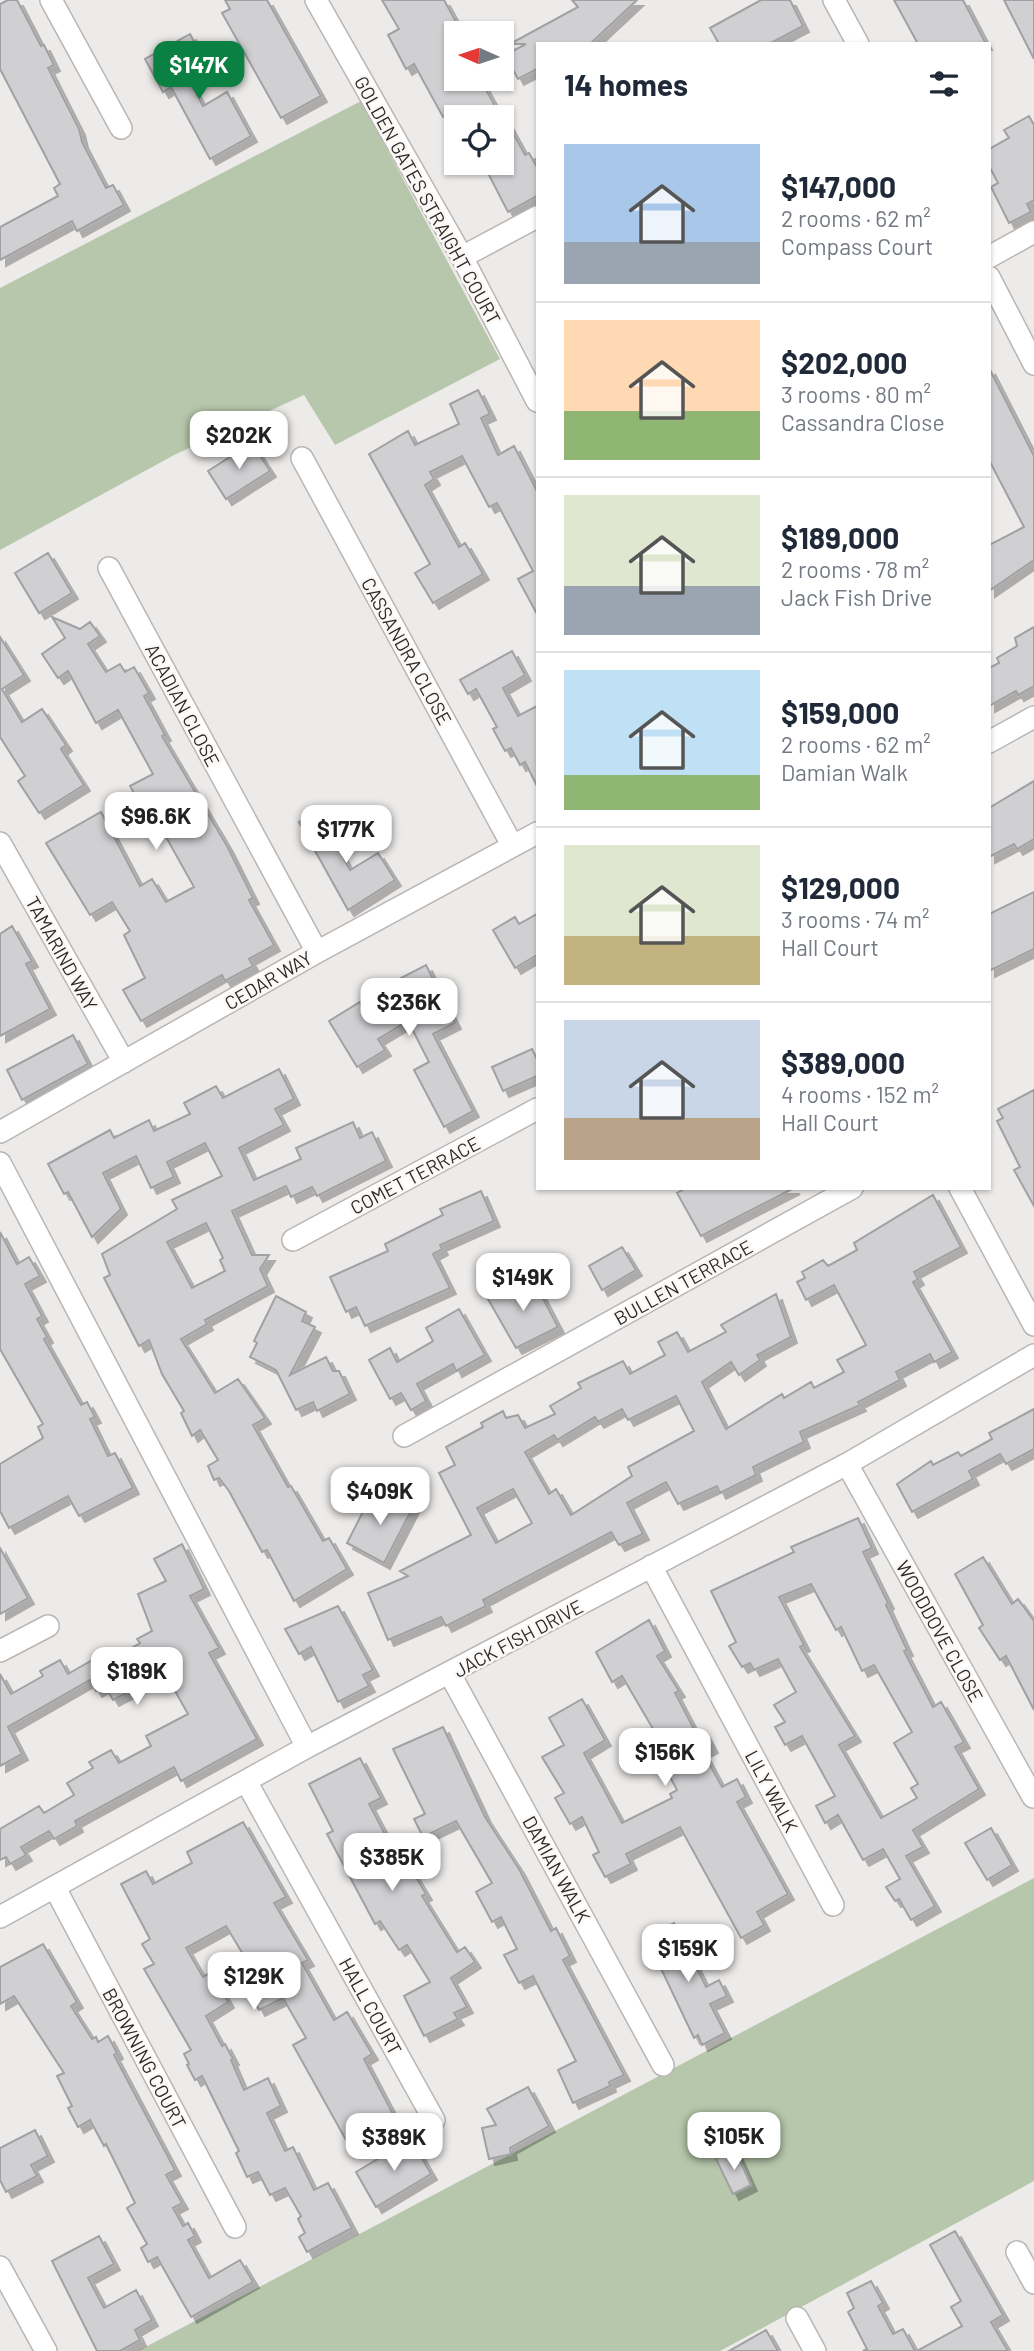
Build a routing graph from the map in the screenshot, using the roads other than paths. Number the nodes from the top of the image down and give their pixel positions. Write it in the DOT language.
graph roads {
  1 [pos="51,0"];
  2 [pos="316,0"];
  3 [pos="834,0"];
  4 [pos="857,42"];
  5 [pos="121,128"];
  6 [pos="536,218"];
  7 [pos="1034,232"];
  8 [pos="991,256"];
  9 [pos="462,257"];
  10 [pos="991,281"];
  11 [pos="1034,364"];
  12 [pos="536,399"];
  13 [pos="302,458"];
  14 [pos="109,568"];
  15 [pos="1034,717"];
  16 [pos="991,741"];
  17 [pos="536,833"];
  18 [pos="0,843"];
  19 [pos="512,845"];
  20 [pos="317,952"];
  21 [pos="124,1062"];
  22 [pos="536,1110"];
  23 [pos="0,1132"];
  24 [pos="0,1163"];
  25 [pos="848,1190"];
  26 [pos="961,1190"];
  27 [pos="293,1240"];
  28 [pos="1034,1325"];
  29 [pos="1034,1355"];
  30 [pos="404,1436"];
  31 [pos="847,1464"];
  32 [pos="651,1566"];
  33 [pos="48,1626"];
  34 [pos="0,1651"];
  35 [pos="450,1674"];
  36 [pos="307,1747"];
  37 [pos="247,1783"];
  38 [pos="1033,1797"];
  39 [pos="55,1888"];
  40 [pos="833,1905"];
  41 [pos="0,1917"];
  42 [pos="663,2065"];
  43 [pos="433,2120"];
  44 [pos="235,2228"];
  45 [pos="1017,2252"];
  46 [pos="0,2267"];
  47 [pos="1034,2283"];
  48 [pos="797,2318"];
  49 [pos="46,2351"];
  50 [pos="815,2351"];
  1 -- 5 [label="street"];
  2 -- 9 [label="street, GOLDEN GATES STRAIGHT COURT"];
  3 -- 4 [label="street"];
  6 -- 9 [label="street"];
  7 -- 8 [label="street"];
  9 -- 12 [label="street, GOLDEN GATES STRAIGHT COURT"];
  10 -- 11 [label="street"];
  13 -- 19 [label="street, CASSANDRA CLOSE"];
  14 -- 20 [label="street, ACADIAN CLOSE"];
  15 -- 16 [label="street"];
  17 -- 19 [label="street, CEDAR WAY"];
  18 -- 21 [label="street, TAMARIND WAY"];
  19 -- 20 [label="street, CEDAR WAY"];
  20 -- 21 [label="street, CEDAR WAY"];
  21 -- 23 [label="street, CEDAR WAY"];
  22 -- 27 [label="street, COMET TERRACE"];
  24 -- 36 [label="street"];
  25 -- 30 [label="street, BULLEN TERRACE"];
  26 -- 28 [label="street"];
  29 -- 31 [label="street, JACK FISH DRIVE"];
  31 -- 32 [label="street, JACK FISH DRIVE"];
  31 -- 38 [label="street, WOODDOVE CLOSE"];
  32 -- 35 [label="street, JACK FISH DRIVE"];
  32 -- 40 [label="street, LILY WALK"];
  33 -- 34 [label="street"];
  35 -- 36 [label="street, JACK FISH DRIVE"];
  35 -- 42 [label="street, DAMIAN WALK"];
  36 -- 37 [label="street, JACK FISH DRIVE"];
  37 -- 39 [label="street, JACK FISH DRIVE"];
  37 -- 43 [label="street, HALL COURT"];
  39 -- 41 [label="street, JACK FISH DRIVE"];
  39 -- 44 [label="street, BROWNING COURT"];
  45 -- 47 [label="street"];
  46 -- 49 [label="street"];
  48 -- 50 [label="street"];
}
